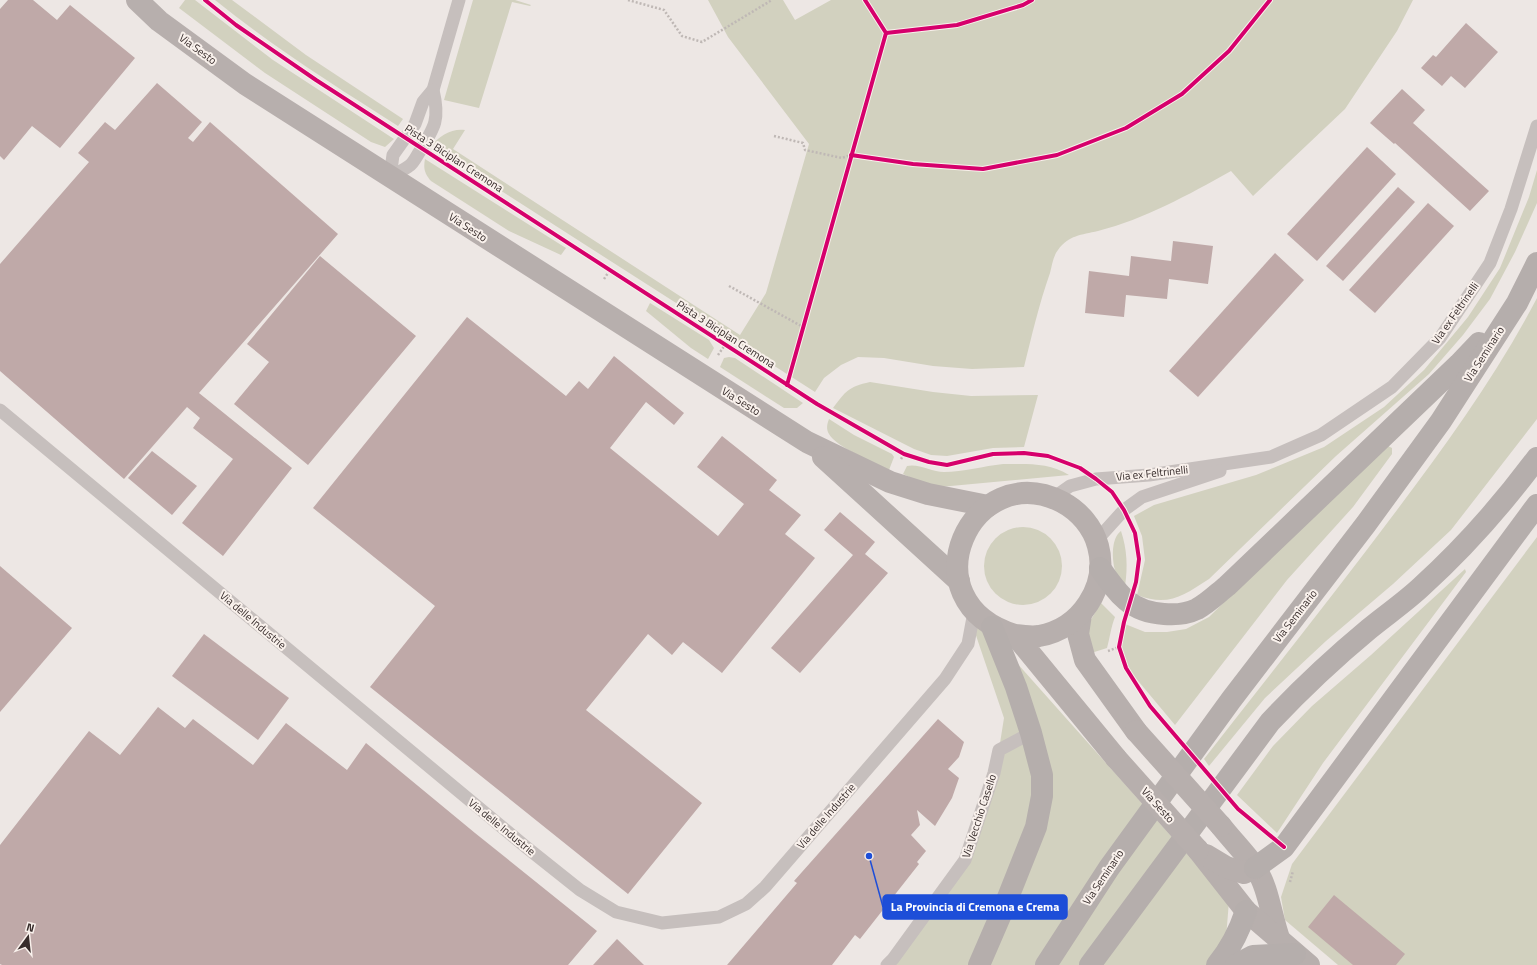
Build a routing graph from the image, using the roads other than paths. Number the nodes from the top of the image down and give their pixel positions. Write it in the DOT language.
graph roads {
  1 [pos="137,0"];
  2 [pos="459,0"];
  3 [pos="434,90"];
  4 [pos="1537,126"];
  5 [pos="390,177"];
  6 [pos="1537,263"];
  7 [pos="1517,303"];
  8 [pos="0,410"];
  9 [pos="808,442"];
  10 [pos="1537,458"];
  11 [pos="1255,460"];
  12 [pos="1053,498"];
  13 [pos="1537,505"];
  14 [pos="988,506"];
  15 [pos="1096,541"];
  16 [pos="1100,568"];
  17 [pos="958,581"];
  18 [pos="974,612"];
  19 [pos="1081,614"];
  20 [pos="992,627"];
  21 [pos="1015,635"];
  22 [pos="1031,733"];
  23 [pos="1198,850"];
  24 [pos="1255,868"];
  25 [pos="1246,911"];
  26 [pos="1295,954"];
  27 [pos="887,965"];
  28 [pos="979,965"];
  29 [pos="1046,965"];
  30 [pos="1090,965"];
  31 [pos="1217,965"];
  32 [pos="1236,965"];
  1 -- 5 [label="street, Via Sesto"];
  2 -- 3 [label="lane"];
  3 -- 5 [label="lane"];
  3 -- 5 [label="lane"];
  4 -- 11 [label="lane, Via ex Feltrinelli"];
  5 -- 9 [label="street, Via Sesto"];
  6 -- 7 [label="main road, Via Seminario"];
  7 -- 16 [label="main road"];
  7 -- 29 [label="main road, Via Seminario"];
  8 -- 18 [label="lane, Via delle Industrie"];
  9 -- 14 [label="street, Via Sesto"];
  9 -- 17 [label="street, Via Sesto"];
  10 -- 30 [label="main road"];
  11 -- 12 [label="lane, Via ex Feltrinelli"];
  11 -- 15 [label="lane, Via ex Feltrinelli"];
  12 -- 14 [label="street, Via Sesto"];
  12 -- 15 [label="street, Via Sesto"];
  13 -- 24 [label="main road"];
  14 -- 17 [label="street, Via Sesto"];
  15 -- 16 [label="street, Via Sesto"];
  16 -- 19 [label="street, Via Sesto"];
  17 -- 18 [label="street, Via Sesto"];
  18 -- 20 [label="street, Via Sesto"];
  19 -- 21 [label="street, Via Sesto"];
  19 -- 24 [label="street, bridge"];
  20 -- 21 [label="street, Via Sesto"];
  20 -- 22 [label="main road"];
  21 -- 23 [label="street, Via Sesto, bridge"];
  22 -- 27 [label="lane, Via Vecchio Casello"];
  22 -- 28 [label="main road"];
  23 -- 24 [label="street"];
  23 -- 25 [label="street, Via Sesto"];
  24 -- 25 [label="street"];
  24 -- 26 [label="street"];
  25 -- 26 [label="street, Via Sesto"];
  25 -- 31 [label="main road"];
  26 -- 32 [label="main road"];
}
